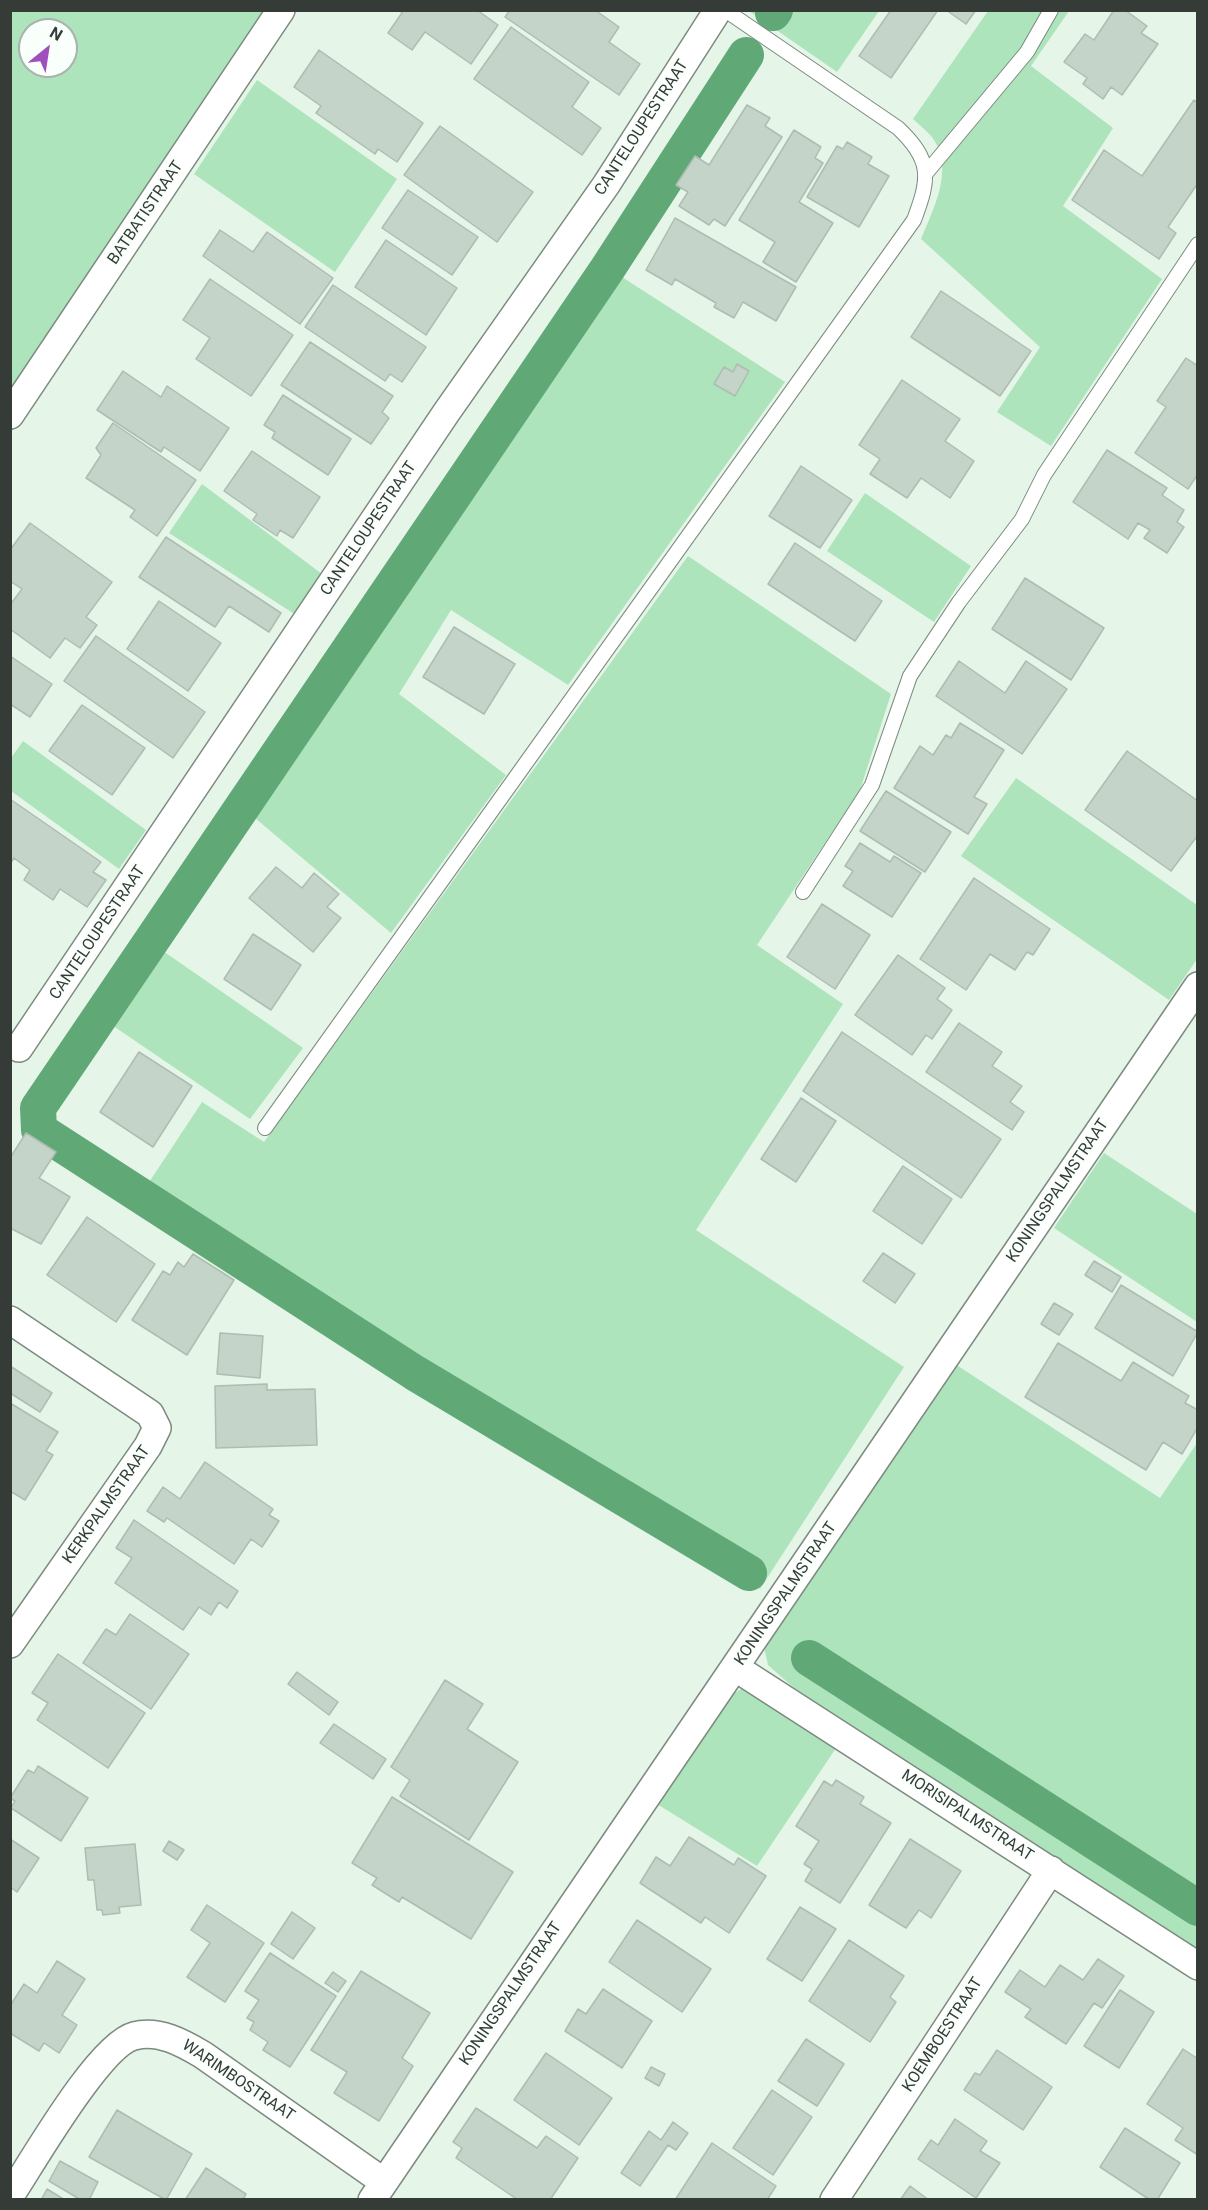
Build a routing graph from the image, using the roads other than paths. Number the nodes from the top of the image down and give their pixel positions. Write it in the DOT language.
graph roads {
  1 [pos="281,10"];
  2 [pos="718,10"];
  3 [pos="725,10"];
  4 [pos="1051,10"];
  5 [pos="927,172"];
  6 [pos="1197,244"];
  7 [pos="10,415"];
  8 [pos="803,892"];
  9 [pos="1197,986"];
  10 [pos="19,1048"];
  11 [pos="264,1128"];
  12 [pos="10,1320"];
  13 [pos="10,1644"];
  14 [pos="736,1668"];
  15 [pos="1051,1870"];
  16 [pos="1197,1966"];
  17 [pos="378,2190"];
  18 [pos="10,2196"];
  19 [pos="834,2199"];
  1 -- 7 [label="street, BATBATISTRAAT"];
  2 -- 10 [label="street, CANTELOUPESTRAAT"];
  3 -- 5 [label="lane"];
  4 -- 5 [label="lane"];
  5 -- 11 [label="lane"];
  6 -- 8 [label="lane"];
  9 -- 14 [label="street, KONINGSPALMSTRAAT"];
  12 -- 13 [label="street, KERKPALMSTRAAT"];
  14 -- 15 [label="street, MORISIPALMSTRAAT"];
  14 -- 17 [label="street, KONINGSPALMSTRAAT"];
  15 -- 16 [label="street, MORISIPALMSTRAAT"];
  15 -- 19 [label="street, KOEMBOESTRAAT"];
  17 -- 18 [label="street, WARIMBOSTRAAT"];
}
